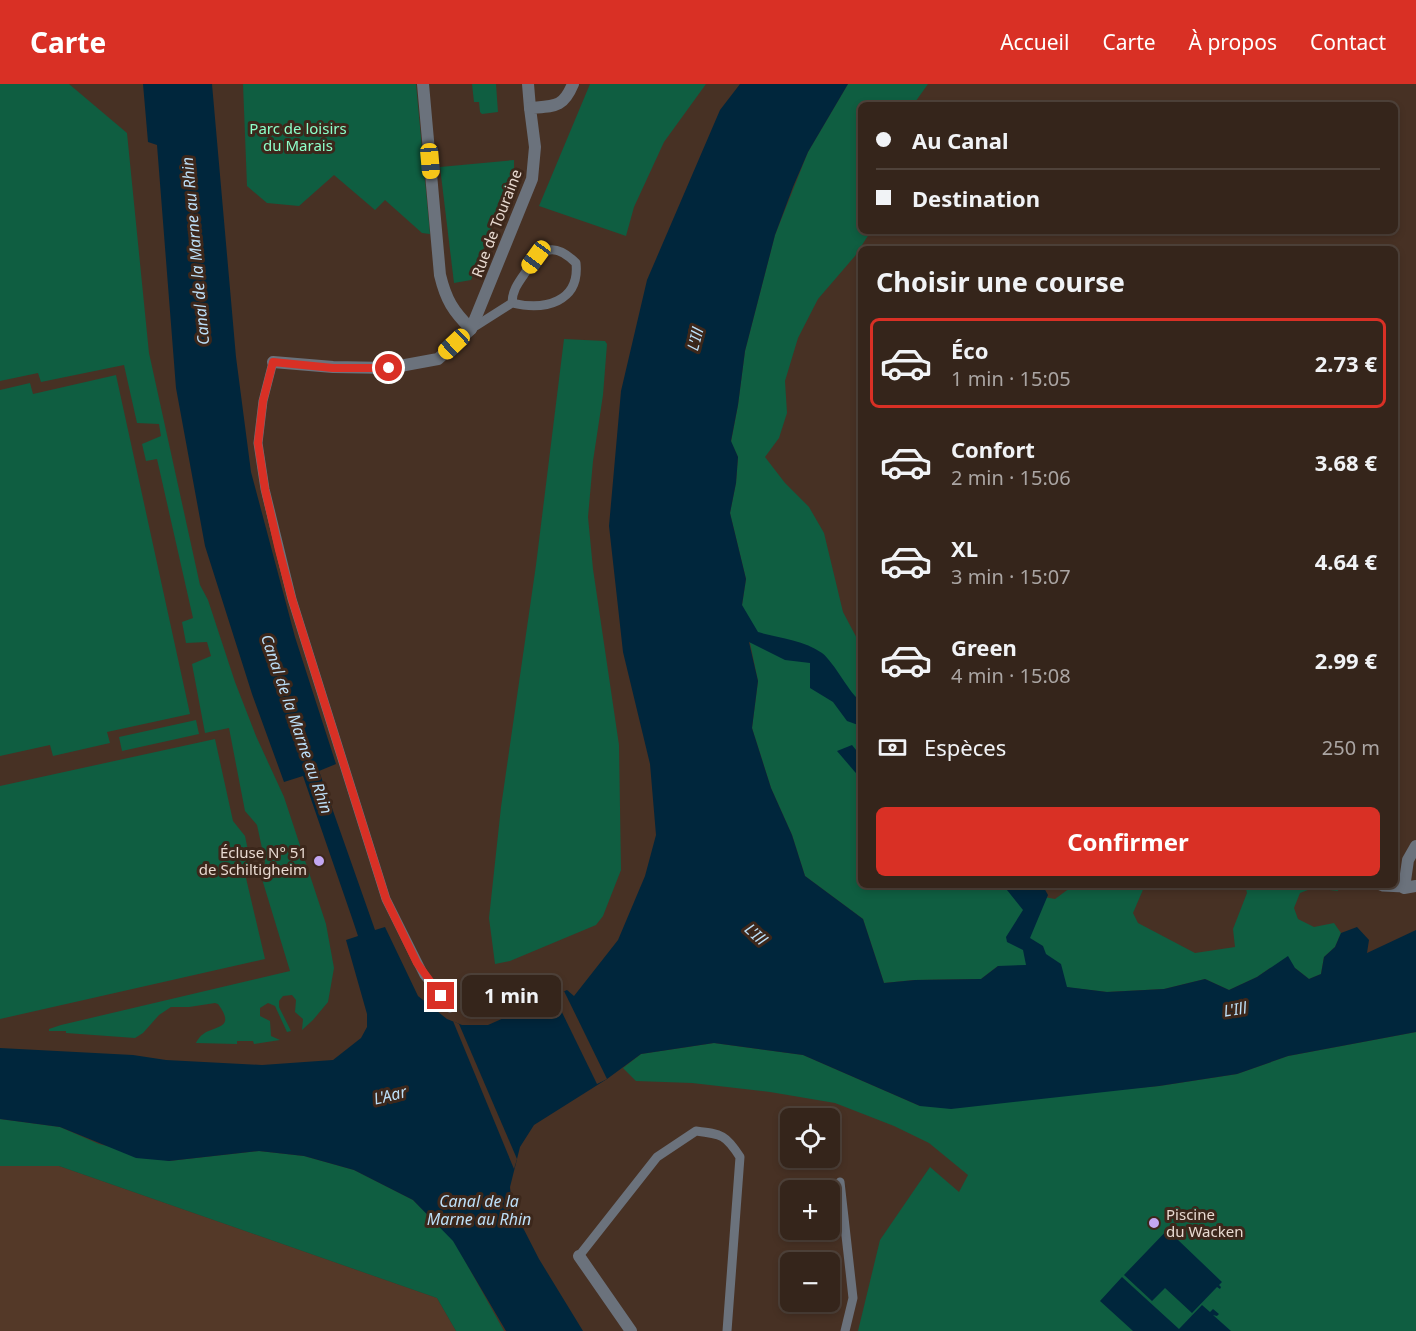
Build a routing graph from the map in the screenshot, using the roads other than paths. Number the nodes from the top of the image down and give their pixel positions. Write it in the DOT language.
graph roads {
  1 [pos="423,84"];
  2 [pos="528,84"];
  3 [pos="573,84"];
  4 [pos="530,108"];
  5 [pos="512,303"];
  6 [pos="471,329"];
  7 [pos="273,362"];
  8 [pos="1416,846"];
  9 [pos="1410,887"];
  10 [pos="450,1008"];
  11 [pos="840,1182"];
  12 [pos="579,1256"];
  13 [pos="631,1331"];
  14 [pos="727,1331"];
  15 [pos="845,1331"];
  1 -- 6 [label="street"];
  2 -- 4 [label="street, Rue de Touraine"];
  3 -- 4 [label="street"];
  4 -- 6 [label="street, Rue de Touraine"];
  5 -- 5 [label="lane"];
  5 -- 6 [label="lane"];
  6 -- 7 [label="street"];
  7 -- 10 [label="lane"];
  8 -- 9 [label="street"];
  11 -- 15 [label="lane"];
  12 -- 13 [label="street"];
  12 -- 14 [label="lane"];
}
